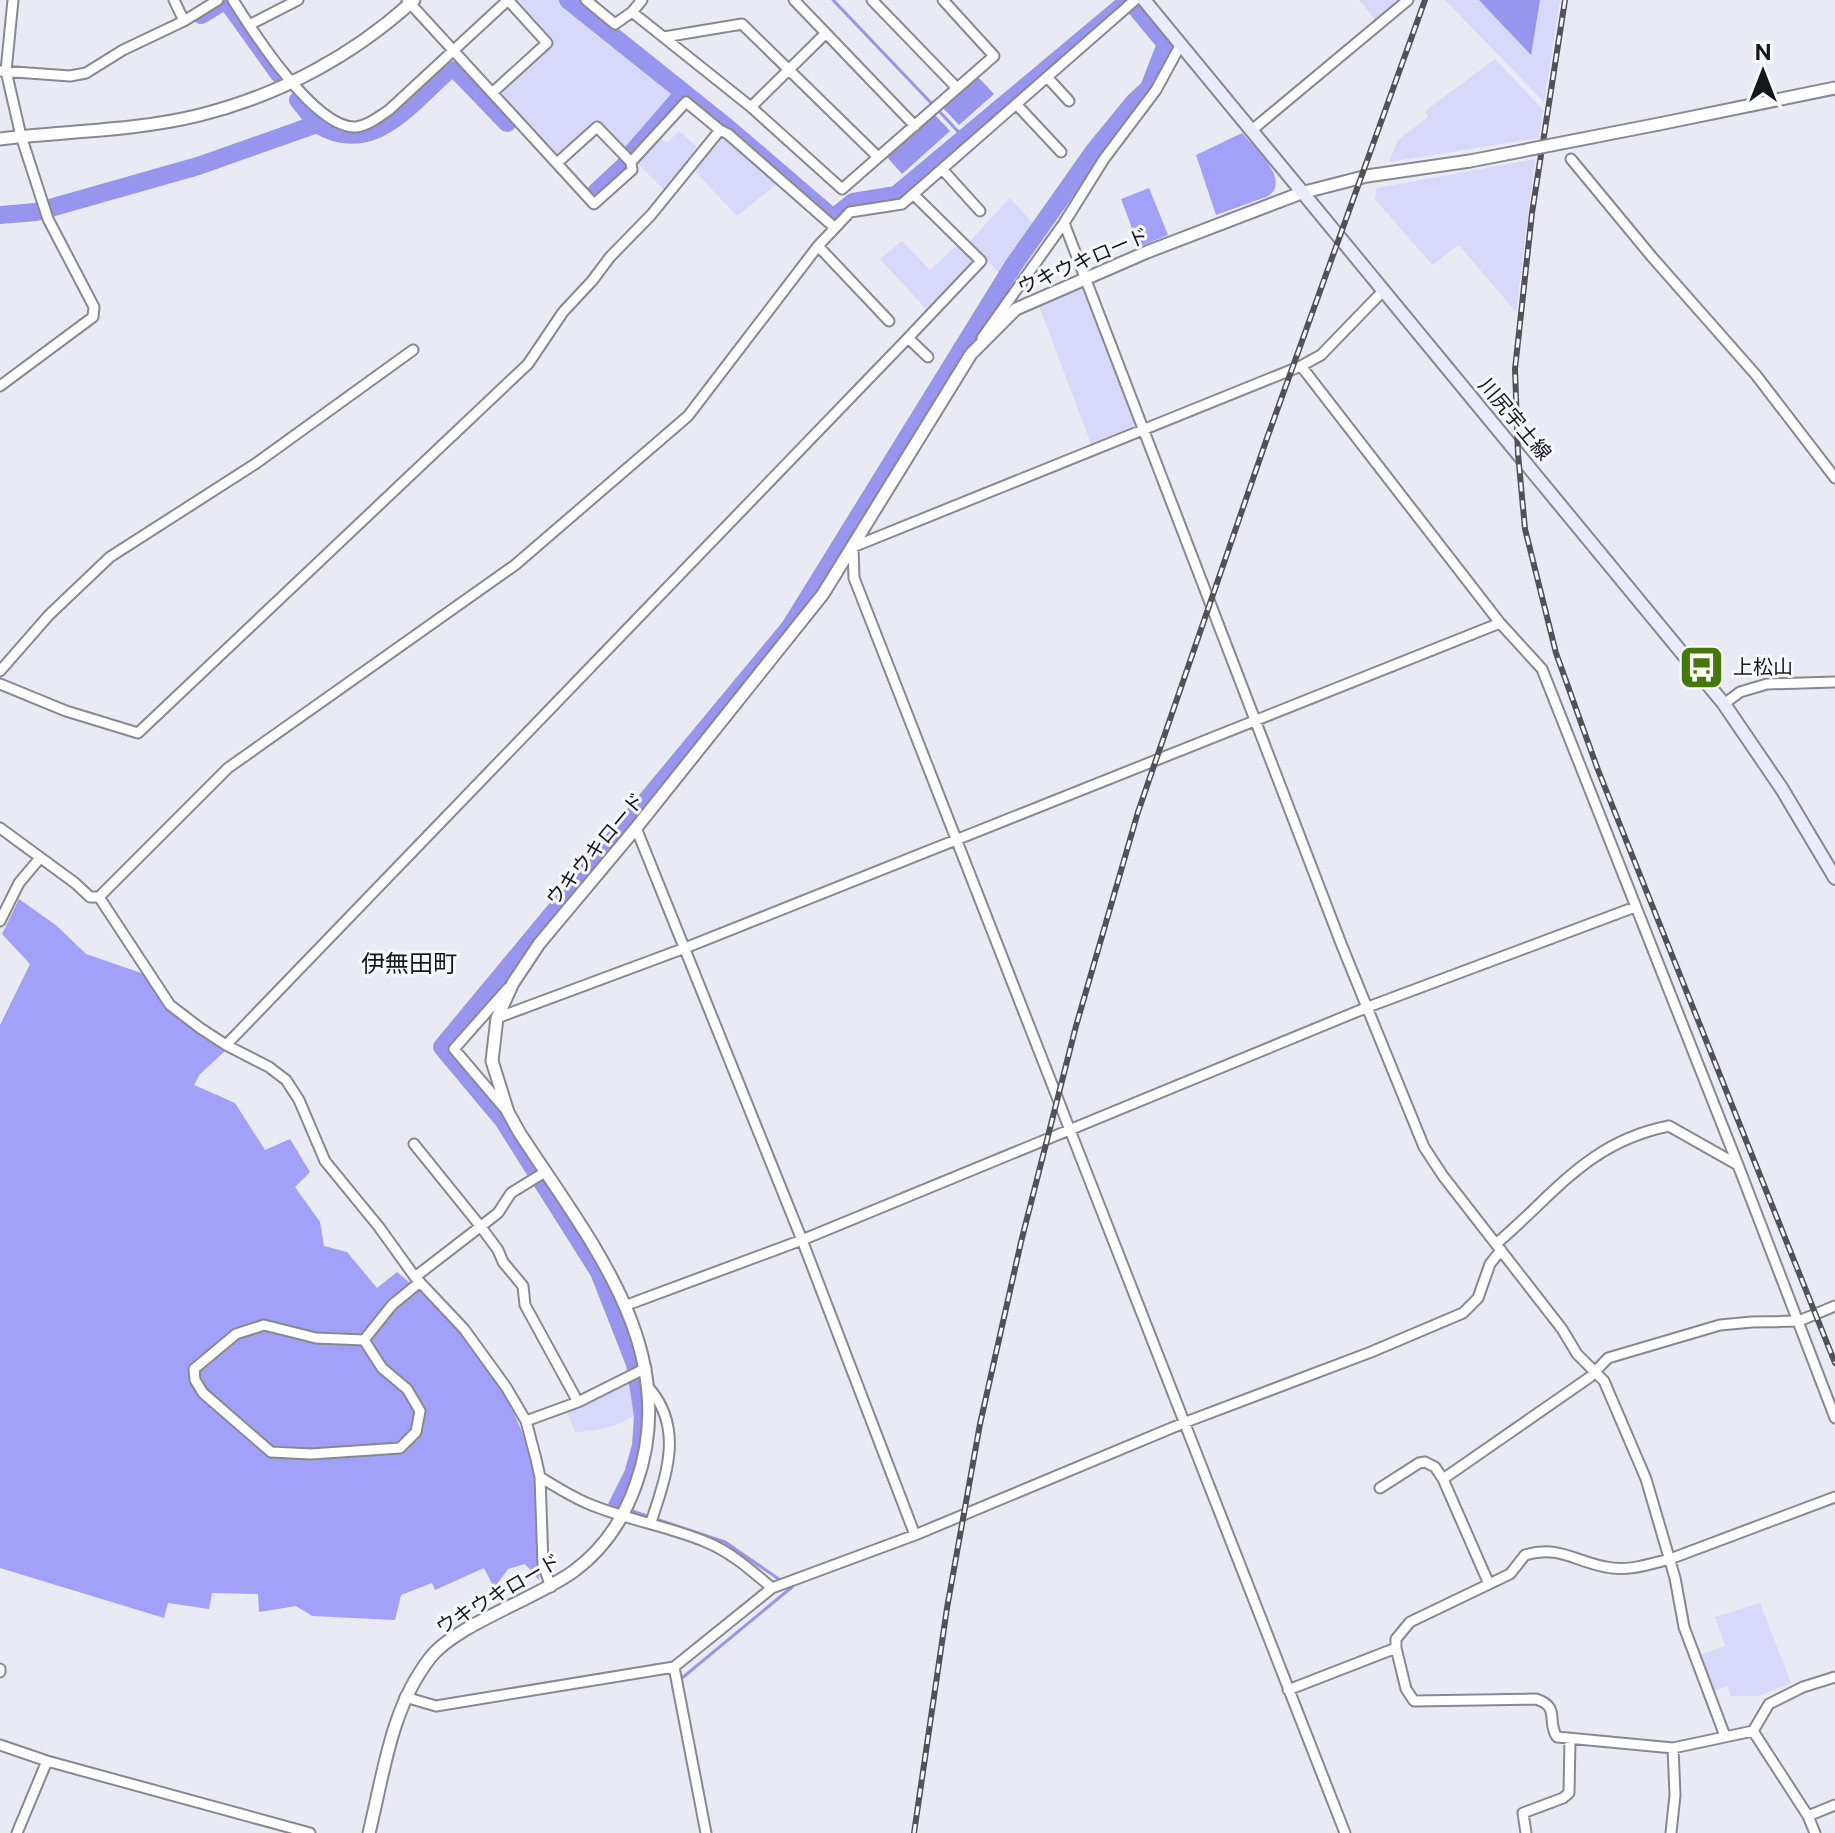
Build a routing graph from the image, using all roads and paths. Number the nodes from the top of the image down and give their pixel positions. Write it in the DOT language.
graph roads {
  1 [pos="13,0"];
  2 [pos="174,0"];
  3 [pos="218,0"];
  4 [pos="233,0"];
  5 [pos="298,0"];
  6 [pos="586,0"];
  7 [pos="642,0"];
  8 [pos="794,0"];
  9 [pos="872,0"];
  10 [pos="943,0"];
  11 [pos="1135,0"];
  12 [pos="1144,0"];
  13 [pos="1408,0"];
  14 [pos="410,1"];
  15 [pos="632,12"];
  16 [pos="184,21"];
  17 [pos="249,25"];
  18 [pos="825,34"];
  19 [pos="664,37"];
  20 [pos="1181,44"];
  21 [pos="454,52"];
  22 [pos="789,70"];
  23 [pos="3,71"];
  24 [pos="1047,77"];
  25 [pos="293,84"];
  26 [pos="957,88"];
  27 [pos="1835,88"];
  28 [pos="492,93"];
  29 [pos="1069,101"];
  30 [pos="1016,104"];
  31 [pos="751,107"];
  32 [pos="915,126"];
  33 [pos="720,130"];
  34 [pos="1252,130"];
  35 [pos="21,136"];
  36 [pos="0,139"];
  37 [pos="1061,152"];
  38 [pos="877,156"];
  39 [pos="1571,159"];
  40 [pos="631,162"];
  41 [pos="557,163"];
  42 [pos="942,169"];
  43 [pos="1301,193"];
  44 [pos="913,194"];
  45 [pos="980,211"];
  46 [pos="1064,223"];
  47 [pos="834,227"];
  48 [pos="818,246"];
  49 [pos="1085,277"];
  50 [pos="1382,292"];
  51 [pos="889,321"];
  52 [pos="908,338"];
  53 [pos="413,350"];
  54 [pos="971,354"];
  55 [pos="928,357"];
  56 [pos="1301,366"];
  57 [pos="0,386"];
  58 [pos="1141,429"];
  59 [pos="1835,478"];
  60 [pos="853,547"];
  61 [pos="1500,623"];
  62 [pos="0,671"];
  63 [pos="1835,682"];
  64 [pos="0,684"];
  65 [pos="1724,704"];
  66 [pos="1256,720"];
  67 [pos="0,828"];
  68 [pos="636,828"];
  69 [pos="955,839"];
  70 [pos="40,858"];
  71 [pos="1835,878"];
  72 [pos="99,897"];
  73 [pos="1635,907"];
  74 [pos="0,921"];
  75 [pos="685,948"];
  76 [pos="513,983"];
  77 [pos="1368,1007"];
  78 [pos="497,1018"];
  79 [pos="226,1045"];
  80 [pos="508,1112"];
  81 [pos="1069,1132"];
  82 [pos="414,1144"];
  83 [pos="1738,1165"];
  84 [pos="545,1172"];
  85 [pos="481,1227"];
  86 [pos="802,1240"];
  87 [pos="1499,1246"];
  88 [pos="418,1280"];
  89 [pos="627,1305"];
  90 [pos="1835,1306"];
  91 [pos="1799,1321"];
  92 [pos="364,1340"];
  93 [pos="646,1368"];
  94 [pos="1594,1371"];
  95 [pos="650,1389"];
  96 [pos="578,1402"];
  97 [pos="1835,1418"];
  98 [pos="526,1421"];
  99 [pos="1186,1422"];
  100 [pos="540,1477"];
  101 [pos="1443,1479"];
  102 [pos="1380,1488"];
  103 [pos="1835,1497"];
  104 [pos="622,1516"];
  105 [pos="651,1522"];
  106 [pos="915,1535"];
  107 [pos="1670,1559"];
  108 [pos="1489,1584"];
  109 [pos="551,1587"];
  110 [pos="772,1588"];
  111 [pos="1396,1648"];
  112 [pos="674,1667"];
  113 [pos="1835,1677"];
  114 [pos="1288,1690"];
  115 [pos="405,1697"];
  116 [pos="1753,1731"];
  117 [pos="1725,1736"];
  118 [pos="1570,1739"];
  119 [pos="0,1745"];
  120 [pos="1673,1748"];
  121 [pos="47,1761"];
  122 [pos="1835,1805"];
  123 [pos="1808,1816"];
  124 [pos="17,1833"];
  125 [pos="310,1833"];
  126 [pos="369,1833"];
  127 [pos="706,1833"];
  128 [pos="1345,1833"];
  129 [pos="1526,1833"];
  130 [pos="1671,1833"];
  131 [pos="1815,1833"];
  1 -- 23 [label="street"];
  2 -- 16 [label="street"];
  3 -- 16 [label="street"];
  4 -- 17 [label="street"];
  5 -- 17 [label="street"];
  6 -- 15 [label="street"];
  7 -- 15 [label="street"];
  8 -- 18 [label="street"];
  9 -- 26 [label="street"];
  10 -- 26 [label="street"];
  11 -- 24 [label="street"];
  12 -- 20 [label="main road, 川尻宇土線"];
  13 -- 34 [label="street"];
  14 -- 21 [label="street"];
  14 -- 25 [label="street"];
  15 -- 19 [label="street"];
  16 -- 23 [label="street"];
  17 -- 25 [label="street"];
  18 -- 22 [label="street"];
  18 -- 32 [label="street"];
  19 -- 22 [label="street"];
  19 -- 31 [label="street"];
  20 -- 34 [label="main road, 川尻宇土線"];
  20 -- 46 [label="street"];
  21 -- 25 [label="street"];
  21 -- 28 [label="street"];
  21 -- 28 [label="street"];
  22 -- 31 [label="street"];
  22 -- 38 [label="street"];
  23 -- 35 [label="street"];
  24 -- 29 [label="street"];
  24 -- 30 [label="street"];
  25 -- 35 [label="street"];
  26 -- 32 [label="street"];
  27 -- 43 [label="street, ウキウキロード, bridge"];
  28 -- 41 [label="street"];
  30 -- 37 [label="street"];
  30 -- 42 [label="street"];
  31 -- 38 [label="street"];
  32 -- 38 [label="street"];
  33 -- 40 [label="street"];
  33 -- 47 [label="street"];
  33 -- 64 [label="street"];
  34 -- 43 [label="main road, 川尻宇土線"];
  35 -- 36 [label="street"];
  35 -- 57 [label="street"];
  39 -- 59 [label="street"];
  40 -- 41 [label="street"];
  40 -- 41 [label="street"];
  42 -- 44 [label="street"];
  42 -- 45 [label="street"];
  43 -- 49 [label="street, ウキウキロード"];
  43 -- 50 [label="main road, 川尻宇土線"];
  44 -- 47 [label="street"];
  44 -- 52 [label="street"];
  46 -- 49 [label="street"];
  46 -- 54 [label="street"];
  47 -- 48 [label="street"];
  48 -- 51 [label="street"];
  48 -- 72 [label="street"];
  49 -- 54 [label="street, ウキウキロード"];
  49 -- 58 [label="street"];
  50 -- 56 [label="street"];
  50 -- 65 [label="main road, 川尻宇土線"];
  52 -- 55 [label="street"];
  52 -- 79 [label="street"];
  53 -- 62 [label="street"];
  54 -- 60 [label="street, ウキウキロード"];
  56 -- 58 [label="street"];
  56 -- 61 [label="street"];
  58 -- 60 [label="street"];
  58 -- 66 [label="street"];
  60 -- 68 [label="street, ウキウキロード"];
  60 -- 69 [label="street"];
  61 -- 66 [label="street"];
  61 -- 73 [label="street"];
  63 -- 65 [label="street"];
  65 -- 71 [label="main road, 川尻宇土線"];
  66 -- 69 [label="street"];
  66 -- 77 [label="street"];
  67 -- 70 [label="street"];
  68 -- 75 [label="street"];
  68 -- 76 [label="street, ウキウキロード"];
  69 -- 75 [label="street"];
  69 -- 81 [label="street"];
  70 -- 72 [label="street"];
  70 -- 74 [label="street"];
  72 -- 79 [label="street"];
  73 -- 77 [label="street"];
  73 -- 83 [label="street"];
  75 -- 78 [label="street"];
  75 -- 86 [label="street"];
  76 -- 78 [label="street, ウキウキロード"];
  76 -- 80 [label="street"];
  77 -- 81 [label="street"];
  77 -- 87 [label="street"];
  78 -- 80 [label="street, ウキウキロード"];
  79 -- 88 [label="street"];
  80 -- 84 [label="street, ウキウキロード"];
  81 -- 86 [label="street"];
  81 -- 99 [label="street"];
  82 -- 85 [label="street"];
  83 -- 87 [label="street"];
  83 -- 91 [label="street"];
  84 -- 85 [label="street"];
  84 -- 89 [label="street, ウキウキロード"];
  85 -- 88 [label="street"];
  85 -- 96 [label="street"];
  86 -- 89 [label="street"];
  86 -- 106 [label="street"];
  87 -- 94 [label="street"];
  87 -- 99 [label="street"];
  88 -- 92 [label="street"];
  88 -- 98 [label="street"];
  89 -- 93 [label="street, ウキウキロード"];
  90 -- 91 [label="street"];
  91 -- 94 [label="street"];
  91 -- 97 [label="street"];
  92 -- 92 [label="street"];
  93 -- 95 [label="street, ウキウキロード"];
  93 -- 96 [label="street"];
  94 -- 101 [label="street"];
  94 -- 107 [label="street"];
  95 -- 104 [label="street, ウキウキロード"];
  95 -- 105 [label="street"];
  96 -- 98 [label="street"];
  98 -- 100 [label="street"];
  99 -- 106 [label="street"];
  99 -- 114 [label="street"];
  100 -- 104 [label="street"];
  100 -- 109 [label="street"];
  101 -- 102 [label="street"];
  101 -- 108 [label="street"];
  103 -- 107 [label="street"];
  104 -- 105 [label="street"];
  104 -- 109 [label="street, ウキウキロード"];
  105 -- 110 [label="street"];
  106 -- 110 [label="street"];
  107 -- 108 [label="street"];
  107 -- 117 [label="street"];
  108 -- 111 [label="street"];
  109 -- 115 [label="street, ウキウキロード"];
  110 -- 112 [label="street"];
  111 -- 114 [label="street"];
  111 -- 118 [label="street"];
  112 -- 115 [label="street"];
  112 -- 127 [label="street"];
  113 -- 116 [label="street"];
  114 -- 128 [label="street"];
  115 -- 126 [label="street, ウキウキロード"];
  116 -- 117 [label="street"];
  116 -- 123 [label="street"];
  117 -- 120 [label="street"];
  118 -- 120 [label="street"];
  118 -- 129 [label="street"];
  119 -- 121 [label="street"];
  120 -- 130 [label="street"];
  121 -- 124 [label="street"];
  121 -- 125 [label="street"];
  122 -- 123 [label="street"];
  123 -- 131 [label="street"];
}
